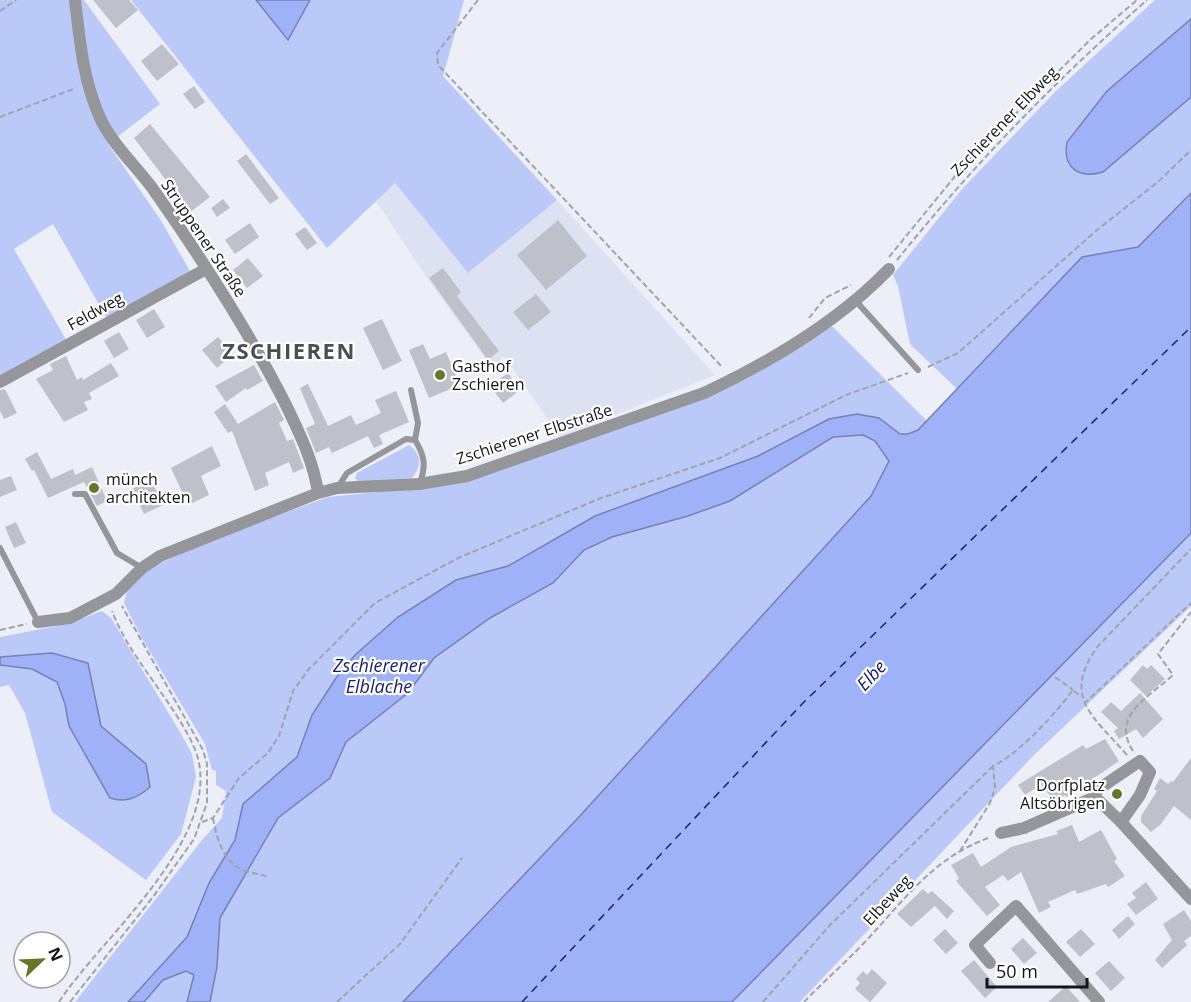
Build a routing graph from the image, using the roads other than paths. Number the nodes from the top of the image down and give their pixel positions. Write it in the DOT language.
graph roads {
  1 [pos="75,0"];
  2 [pos="887,265"];
  3 [pos="206,268"];
  4 [pos="855,300"];
  5 [pos="918,370"];
  6 [pos="0,382"];
  7 [pos="411,390"];
  8 [pos="415,440"];
  9 [pos="419,484"];
  10 [pos="337,488"];
  11 [pos="318,493"];
  12 [pos="75,494"];
  13 [pos="0,548"];
  14 [pos="142,568"];
  15 [pos="38,622"];
  16 [pos="1095,797"];
  17 [pos="1121,822"];
  18 [pos="1001,833"];
  19 [pos="1191,899"];
  20 [pos="990,963"];
  21 [pos="1099,1002"];
  1 -- 3 [label="street, Struppener Straße"];
  2 -- 4 [label="street, Zschierener Elbstraße"];
  3 -- 6 [label="street, Feldweg"];
  3 -- 11 [label="street, Struppener Straße"];
  4 -- 5 [label="lane"];
  4 -- 9 [label="street, Zschierener Elbstraße"];
  7 -- 8 [label="lane"];
  8 -- 9 [label="lane"];
  8 -- 10 [label="lane"];
  9 -- 10 [label="street, Zschierener Elbstraße"];
  10 -- 11 [label="street, Zschierener Elbstraße"];
  11 -- 14 [label="street, Zschierener Elbstraße"];
  12 -- 14 [label="lane"];
  13 -- 15 [label="lane"];
  14 -- 15 [label="street, Zschierener Elbstraße"];
  16 -- 17 [label="street"];
  16 -- 17 [label="street"];
  16 -- 18 [label="street"];
  17 -- 19 [label="street"];
  20 -- 21 [label="street"];
}
